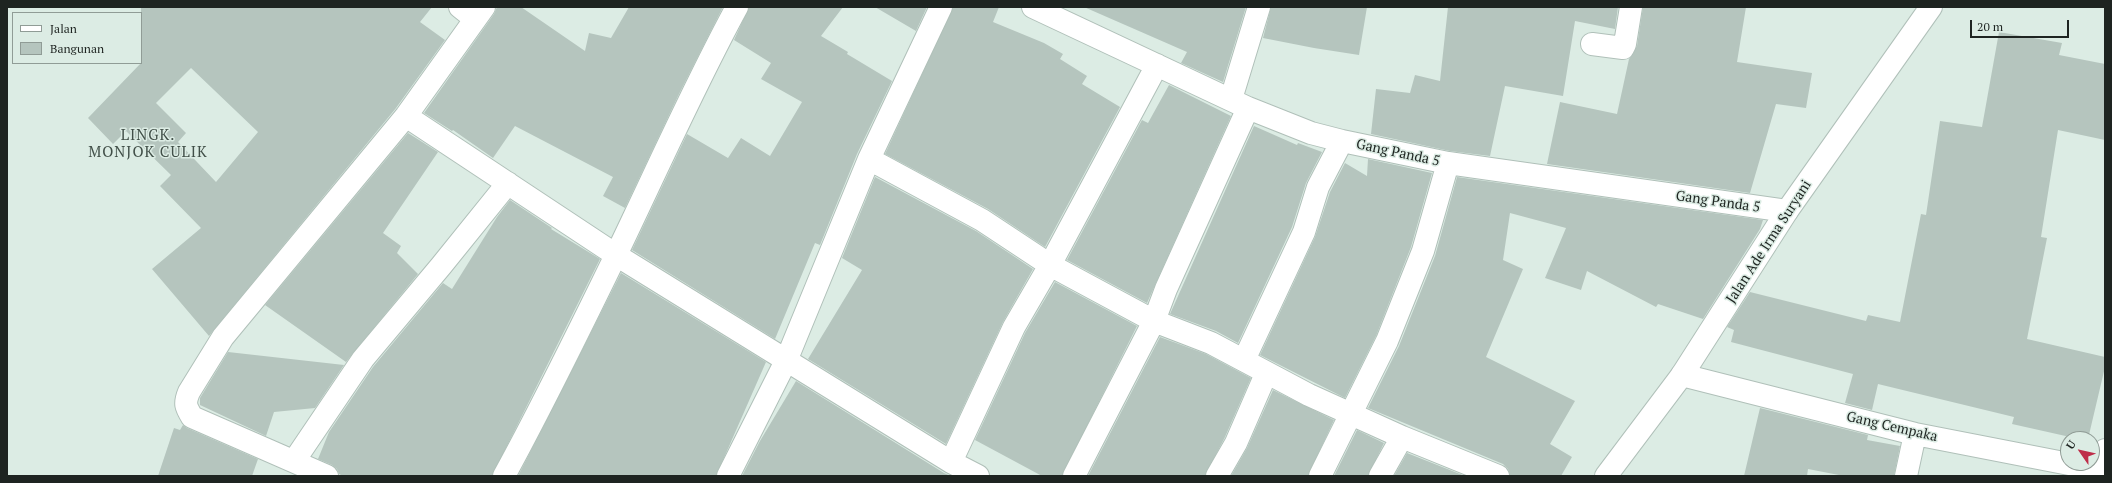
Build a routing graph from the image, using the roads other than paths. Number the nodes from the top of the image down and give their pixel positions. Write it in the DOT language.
graph roads {
  1 [pos="737,7"];
  2 [pos="941,7"];
  3 [pos="1033,7"];
  4 [pos="1259,7"];
  5 [pos="1631,7"];
  6 [pos="1932,7"];
  7 [pos="473,11"];
  8 [pos="1592,44"];
  9 [pos="1157,65"];
  10 [pos="1239,103"];
  11 [pos="406,116"];
  12 [pos="1342,141"];
  13 [pos="868,159"];
  14 [pos="1448,163"];
  15 [pos="508,183"];
  16 [pos="1787,211"];
  17 [pos="616,254"];
  18 [pos="1050,265"];
  19 [pos="1154,321"];
  20 [pos="1244,360"];
  21 [pos="786,361"];
  22 [pos="1266,374"];
  23 [pos="1682,376"];
  24 [pos="1352,413"];
  25 [pos="1915,434"];
  26 [pos="1402,437"];
  27 [pos="294,461"];
  28 [pos="2103,463"];
  29 [pos="965,471"];
  30 [pos="1223,474"];
  31 [pos="327,476"];
  32 [pos="504,476"];
  33 [pos="728,476"];
  34 [pos="1074,476"];
  35 [pos="1320,476"];
  36 [pos="1380,476"];
  37 [pos="1498,476"];
  38 [pos="1606,476"];
  39 [pos="1906,476"];
  1 -- 17 [label="street"];
  2 -- 13 [label="street"];
  3 -- 9 [label="street, Gang Panda 5"];
  4 -- 10 [label="street"];
  5 -- 8 [label="street"];
  6 -- 16 [label="street, Jalan Ade Irma Suryani"];
  7 -- 11 [label="street"];
  9 -- 10 [label="street, Gang Panda 5"];
  9 -- 18 [label="street"];
  10 -- 12 [label="street, Gang Panda 5"];
  10 -- 19 [label="street"];
  11 -- 15 [label="street"];
  11 -- 27 [label="street"];
  12 -- 14 [label="street, Gang Panda 5"];
  12 -- 20 [label="street"];
  13 -- 18 [label="street"];
  13 -- 21 [label="street"];
  14 -- 16 [label="street, Gang Panda 5"];
  14 -- 24 [label="street"];
  15 -- 17 [label="street"];
  15 -- 27 [label="street"];
  16 -- 23 [label="street, Jalan Ade Irma Suryani"];
  17 -- 21 [label="street"];
  17 -- 32 [label="street"];
  18 -- 19 [label="street"];
  18 -- 29 [label="street"];
  19 -- 20 [label="street"];
  19 -- 34 [label="street"];
  20 -- 22 [label="street"];
  21 -- 29 [label="street"];
  21 -- 33 [label="street"];
  22 -- 24 [label="street"];
  22 -- 30 [label="street"];
  23 -- 25 [label="street, Gang Cempaka"];
  23 -- 38 [label="street, Jalan Ade Irma Suryani"];
  24 -- 26 [label="street"];
  24 -- 35 [label="street"];
  25 -- 28 [label="street, Gang Cempaka"];
  25 -- 39 [label="street"];
  26 -- 36 [label="street"];
  26 -- 37 [label="street"];
  27 -- 31 [label="street"];
}
